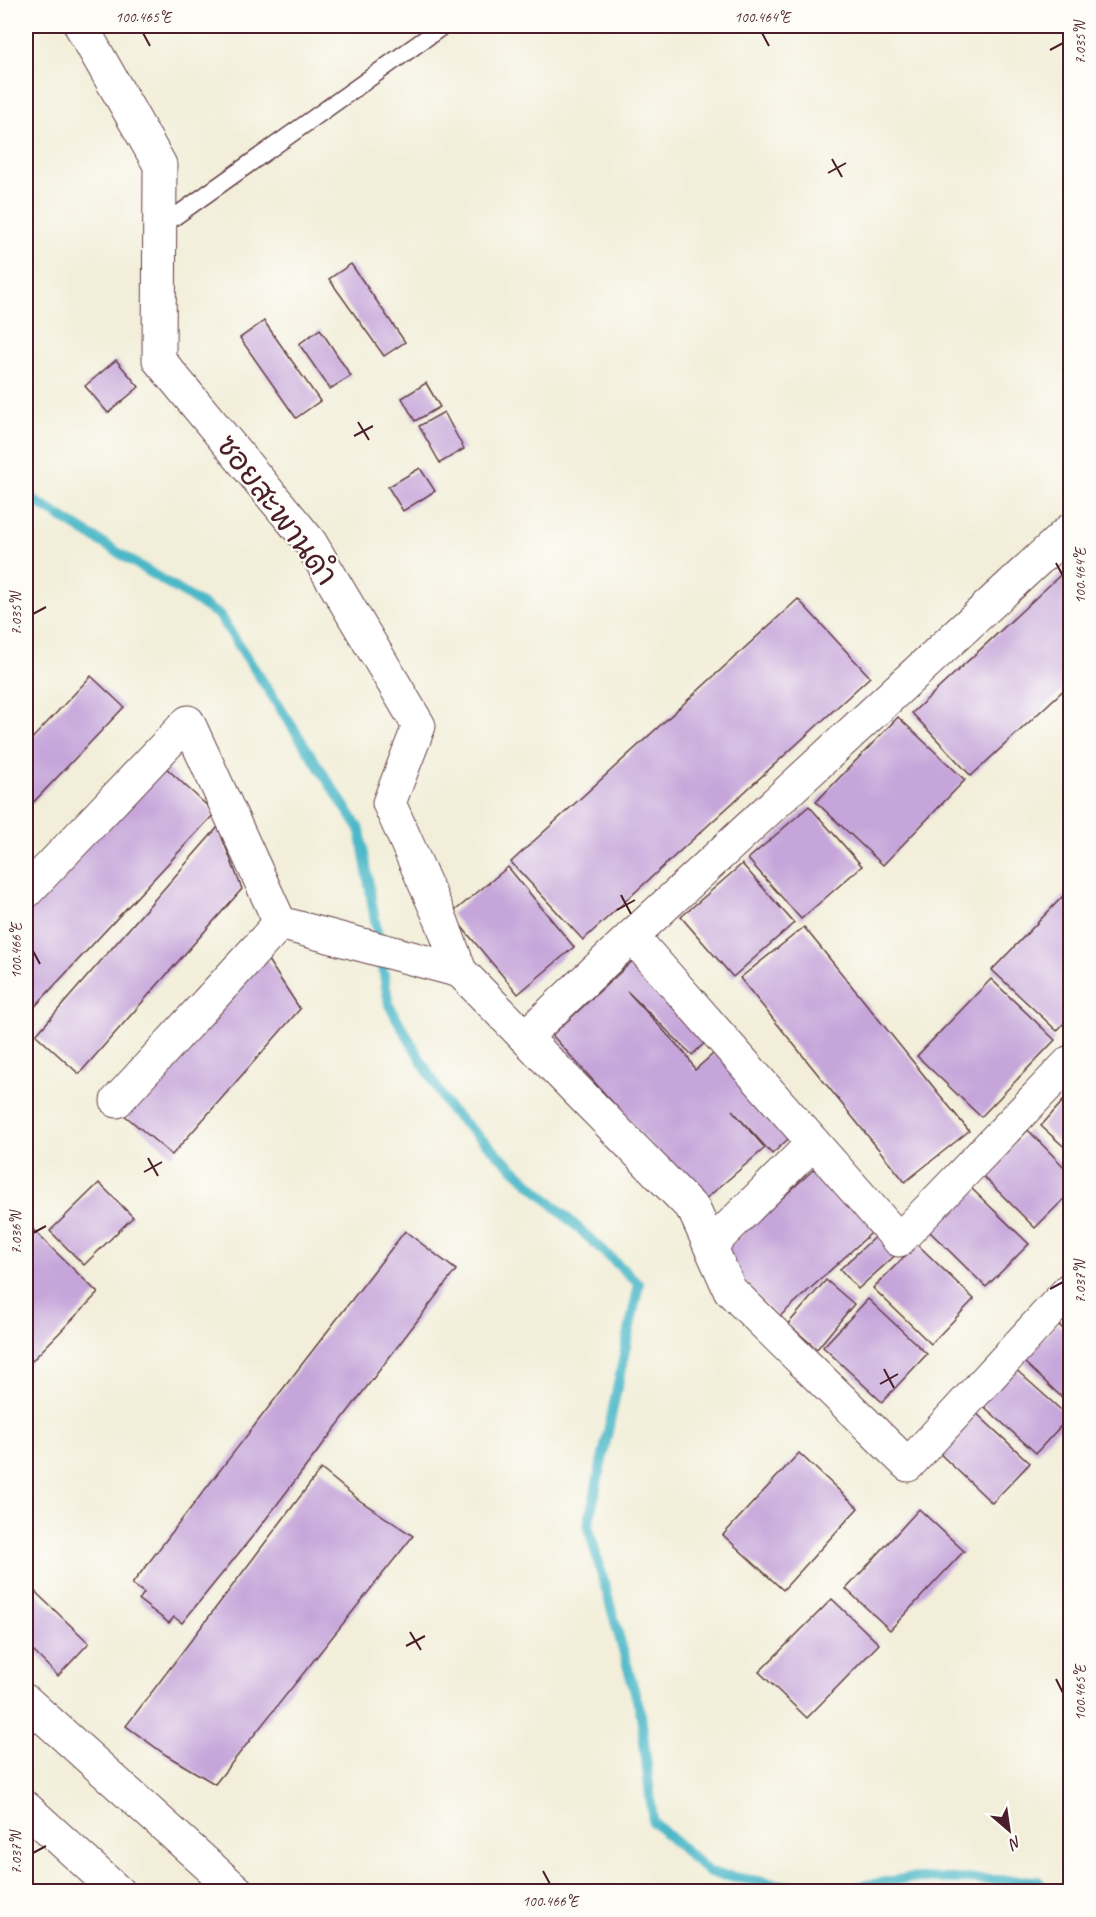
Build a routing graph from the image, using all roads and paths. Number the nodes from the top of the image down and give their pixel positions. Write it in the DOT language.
graph roads {
  1 [pos="81,26"];
  2 [pos="443,26"];
  3 [pos="159,228"];
  4 [pos="1071,530"];
  5 [pos="26,892"];
  6 [pos="280,923"];
  7 [pos="632,936"];
  8 [pos="460,971"];
  9 [pos="525,1037"];
  10 [pos="1071,1062"];
  11 [pos="117,1101"];
  12 [pos="813,1143"];
  13 [pos="710,1246"];
  14 [pos="1071,1289"];
  15 [pos="26,1701"];
  16 [pos="26,1808"];
  17 [pos="118,1892"];
  18 [pos="238,1892"];
  1 -- 3 [label="street, ซอยสะพานดำ"];
  2 -- 3 [label="lane"];
  3 -- 8 [label="street, ซอยสะพานดำ"];
  4 -- 7 [label="street"];
  5 -- 6 [label="street"];
  6 -- 8 [label="street"];
  6 -- 11 [label="street"];
  7 -- 9 [label="street"];
  7 -- 12 [label="street"];
  8 -- 9 [label="street, ซอยสะพานดำ"];
  9 -- 13 [label="street, ซอยสะพานดำ"];
  10 -- 12 [label="street"];
  12 -- 13 [label="street"];
  13 -- 14 [label="street, ซอยสะพานดำ"];
  15 -- 18 [label="street"];
  16 -- 17 [label="street"];
}
